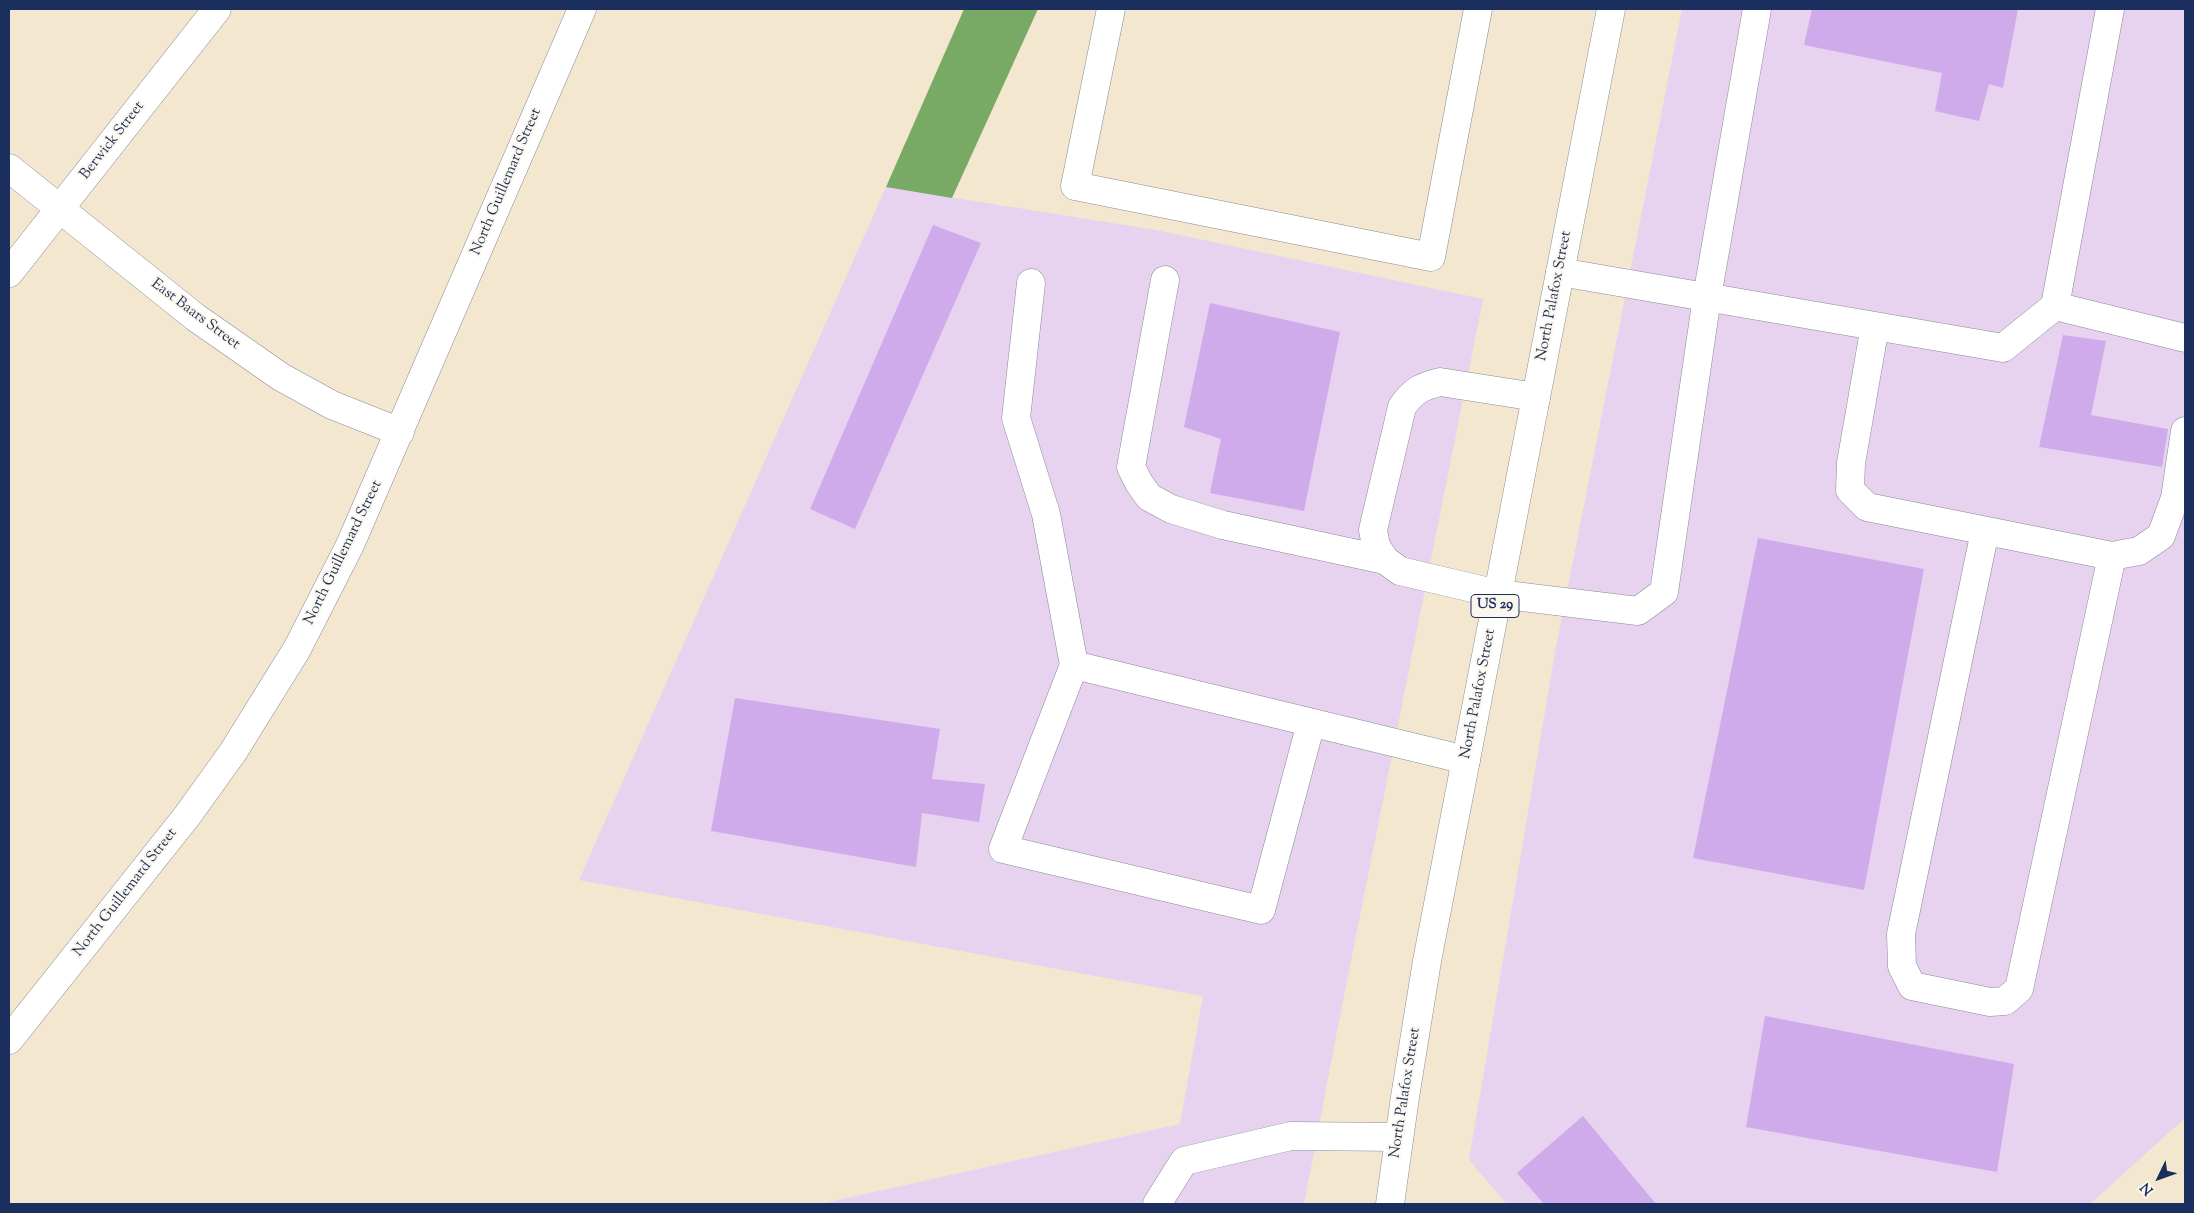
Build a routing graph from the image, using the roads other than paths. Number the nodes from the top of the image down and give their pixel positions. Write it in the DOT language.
graph roads {
  1 [pos="217,9"];
  2 [pos="582,9"];
  3 [pos="1111,9"];
  4 [pos="1478,9"];
  5 [pos="1611,9"];
  6 [pos="1758,9"];
  7 [pos="2110,9"];
  8 [pos="9,168"];
  9 [pos="60,208"];
  10 [pos="1560,272"];
  11 [pos="9,273"];
  12 [pos="1165,280"];
  13 [pos="1031,283"];
  14 [pos="1707,297"];
  15 [pos="2055,306"];
  16 [pos="1875,326"];
  17 [pos="2185,338"];
  18 [pos="1536,397"];
  19 [pos="2185,431"];
  20 [pos="400,432"];
  21 [pos="1984,531"];
  22 [pos="2112,556"];
  23 [pos="1385,560"];
  24 [pos="1498,594"];
  25 [pos="1074,665"];
  26 [pos="1311,722"];
  27 [pos="1466,760"];
  28 [pos="9,1040"];
  29 [pos="1399,1136"];
  30 [pos="1157,1204"];
  31 [pos="1390,1204"];
  1 -- 9 [label="street, Berwick Street"];
  2 -- 20 [label="street, North Guillemard Street"];
  3 -- 4 [label="street"];
  5 -- 10 [label="street, North Palafox Street / US 29"];
  6 -- 14 [label="street"];
  7 -- 15 [label="street"];
  8 -- 9 [label="street, East Baars Street"];
  9 -- 11 [label="street, Berwick Street"];
  9 -- 20 [label="street, East Baars Street"];
  10 -- 14 [label="street"];
  10 -- 18 [label="street, North Palafox Street / US 29"];
  12 -- 23 [label="street"];
  13 -- 25 [label="street"];
  14 -- 16 [label="street"];
  14 -- 24 [label="street"];
  15 -- 16 [label="street"];
  15 -- 17 [label="street"];
  16 -- 21 [label="street"];
  18 -- 23 [label="street"];
  18 -- 24 [label="street, North Palafox Street / US 29"];
  19 -- 22 [label="street"];
  20 -- 28 [label="street, North Guillemard Street"];
  21 -- 22 [label="street"];
  21 -- 22 [label="street"];
  23 -- 24 [label="street"];
  24 -- 27 [label="street, North Palafox Street / US 29"];
  25 -- 26 [label="street"];
  25 -- 26 [label="street"];
  26 -- 27 [label="street"];
  27 -- 29 [label="street, North Palafox Street / US 29"];
  29 -- 30 [label="street"];
  29 -- 31 [label="street, North Palafox Street / US 29"];
}
